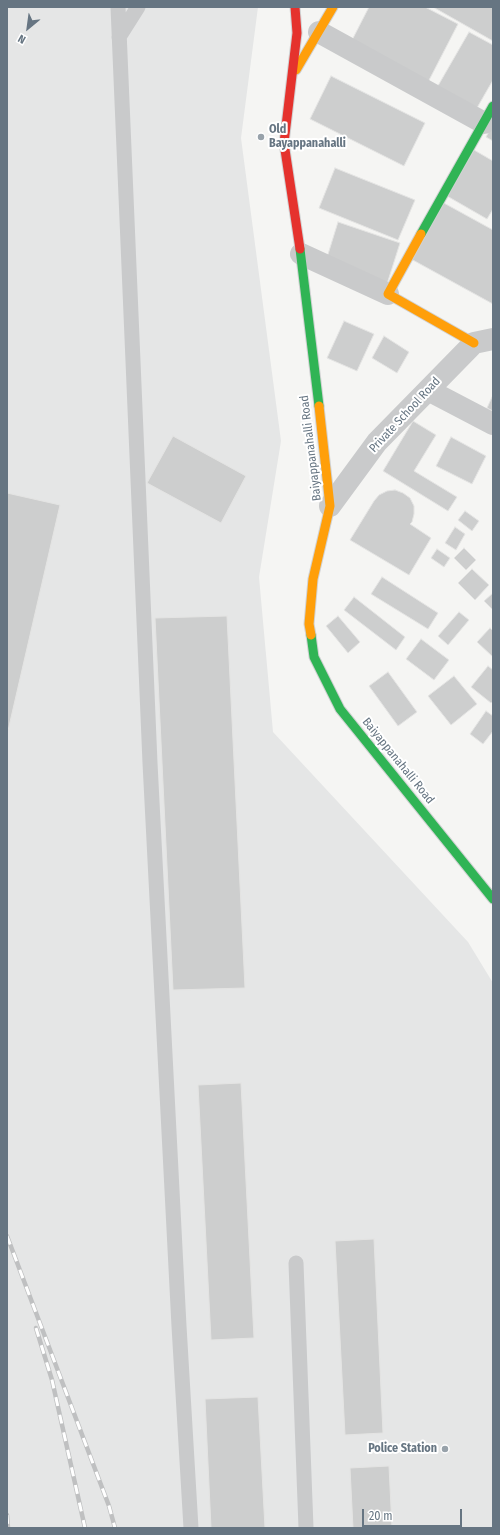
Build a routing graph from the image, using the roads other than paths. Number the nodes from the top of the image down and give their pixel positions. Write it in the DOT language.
graph roads {
  1 [pos="118,7"];
  2 [pos="138,7"];
  3 [pos="295,7"];
  4 [pos="333,7"];
  5 [pos="318,32"];
  6 [pos="119,37"];
  7 [pos="291,78"];
  8 [pos="488,115"];
  9 [pos="301,254"];
  10 [pos="388,294"];
  11 [pos="483,341"];
  12 [pos="428,390"];
  13 [pos="493,424"];
  14 [pos="330,506"];
  15 [pos="493,899"];
  16 [pos="296,1263"];
  17 [pos="191,1528"];
  18 [pos="306,1528"];
  1 -- 6 [label="lane"];
  2 -- 6 [label="lane"];
  3 -- 7 [label="street, Baiyappanahalli Road"];
  4 -- 5 [label="street"];
  5 -- 7 [label="street"];
  5 -- 8 [label="street"];
  6 -- 17 [label="lane"];
  7 -- 9 [label="street, Baiyappanahalli Road"];
  8 -- 10 [label="street"];
  9 -- 10 [label="street"];
  9 -- 14 [label="street, Baiyappanahalli Road"];
  10 -- 11 [label="street"];
  11 -- 12 [label="street, Private School Road"];
  12 -- 13 [label="street"];
  12 -- 14 [label="street, Private School Road"];
  14 -- 15 [label="street, Baiyappanahalli Road"];
  16 -- 18 [label="lane"];
}
